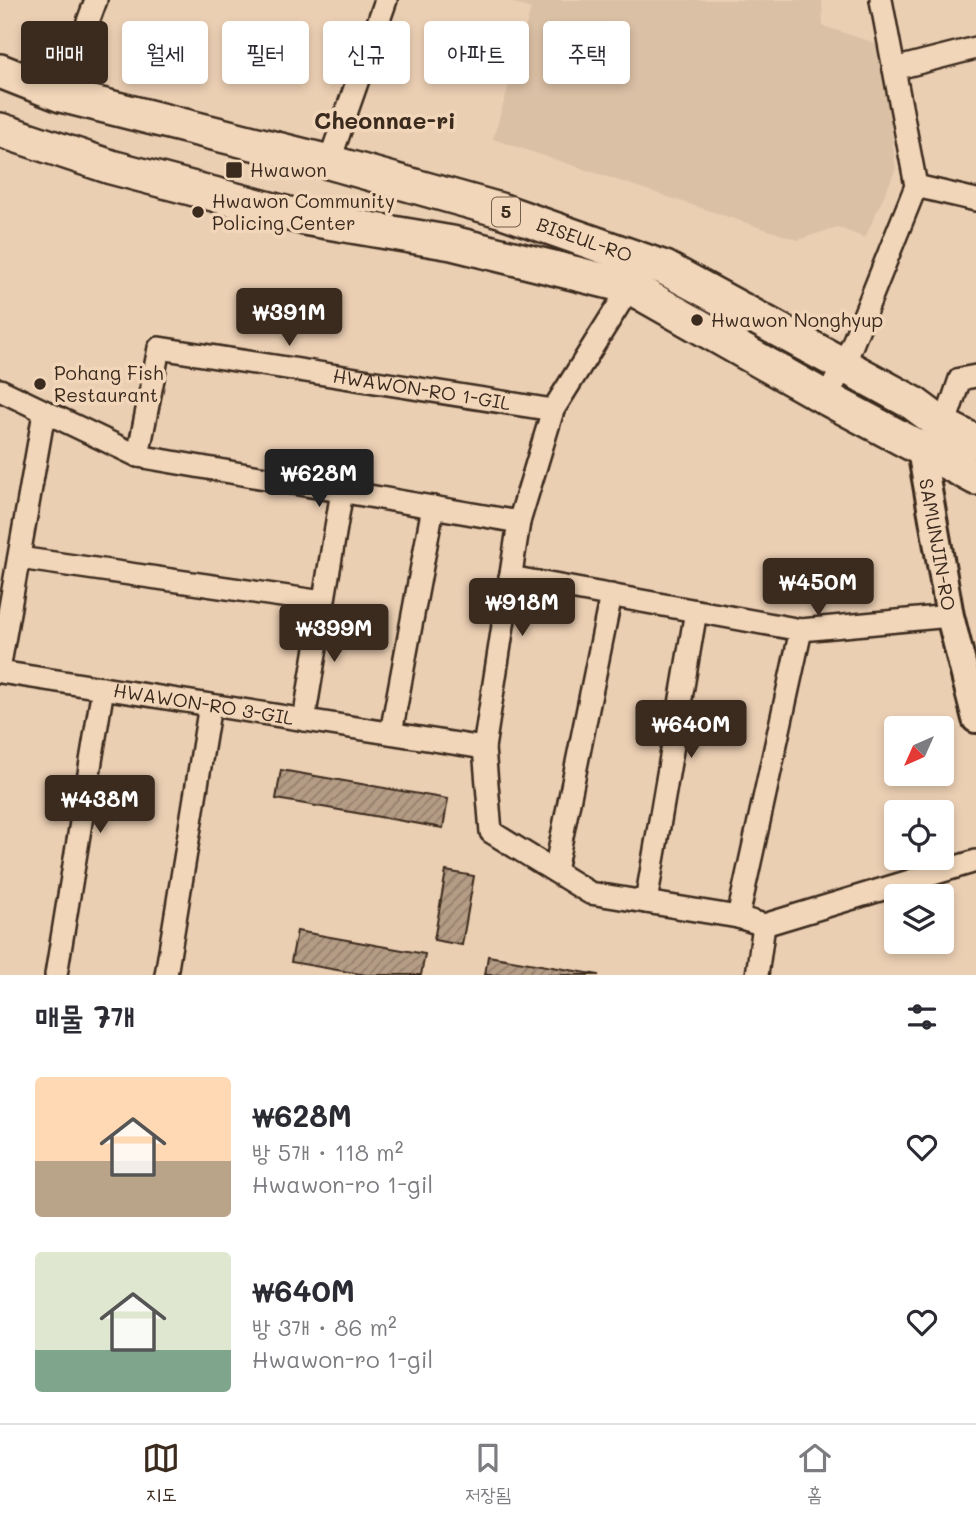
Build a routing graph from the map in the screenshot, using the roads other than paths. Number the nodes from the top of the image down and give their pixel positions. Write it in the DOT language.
graph roads {
  1 [pos="96,0"];
  2 [pos="386,0"];
  3 [pos="881,0"];
  4 [pos="976,48"];
  5 [pos="894,69"];
  6 [pos="0,71"];
  7 [pos="61,95"];
  8 [pos="0,130"];
  9 [pos="329,163"];
  10 [pos="916,186"];
  11 [pos="976,200"];
  12 [pos="630,287"];
  13 [pos="844,365"];
  14 [pos="976,376"];
  15 [pos="0,390"];
  16 [pos="826,398"];
  17 [pos="553,410"];
  18 [pos="44,413"];
  19 [pos="944,426"];
  20 [pos="976,442"];
  21 [pos="921,450"];
  22 [pos="138,456"];
  23 [pos="976,478"];
  24 [pos="342,491"];
  25 [pos="433,507"];
  26 [pos="519,522"];
  27 [pos="19,558"];
  28 [pos="510,577"];
  29 [pos="611,595"];
  30 [pos="323,602"];
  31 [pos="696,611"];
  32 [pos="950,616"];
  33 [pos="801,630"];
  34 [pos="0,664"];
  35 [pos="0,672"];
  36 [pos="103,688"];
  37 [pos="211,705"];
  38 [pos="976,719"];
  39 [pos="304,720"];
  40 [pos="391,733"];
  41 [pos="484,748"];
  42 [pos="976,860"];
  43 [pos="555,871"];
  44 [pos="646,902"];
  45 [pos="738,917"];
  46 [pos="764,925"];
  47 [pos="57,975"];
  48 [pos="166,975"];
  49 [pos="757,975"];
  1 -- 7 [label="street"];
  2 -- 9 [label="street"];
  3 -- 5 [label="street"];
  4 -- 5 [label="street"];
  5 -- 10 [label="street"];
  6 -- 7 [label="main road, BISEUL-RO / 5"];
  7 -- 9 [label="main road, BISEUL-RO / 5"];
  8 -- 12 [label="main road, BISEUL-RO / 5"];
  9 -- 13 [label="main road, BISEUL-RO / 5"];
  10 -- 11 [label="street"];
  10 -- 13 [label="street"];
  12 -- 16 [label="main road, BISEUL-RO / 5"];
  12 -- 17 [label="street, BISEUL-RO"];
  13 -- 16 [label="street"];
  13 -- 19 [label="main road, BISEUL-RO / 5"];
  14 -- 19 [label="street"];
  15 -- 18 [label="street"];
  16 -- 21 [label="main road, BISEUL-RO / 5"];
  17 -- 22 [label="street, HWAWON-RO 1-GIL"];
  17 -- 26 [label="street"];
  18 -- 22 [label="street"];
  18 -- 27 [label="street"];
  19 -- 20 [label="main road, BISEUL-RO / 5"];
  21 -- 23 [label="main road, BISEUL-RO / 5"];
  21 -- 32 [label="street, SAMUNJIN-RO"];
  22 -- 24 [label="street"];
  24 -- 25 [label="street"];
  24 -- 30 [label="street"];
  25 -- 26 [label="street"];
  25 -- 40 [label="street"];
  26 -- 28 [label="street"];
  27 -- 30 [label="street"];
  27 -- 34 [label="street"];
  28 -- 29 [label="street"];
  28 -- 41 [label="street"];
  29 -- 31 [label="street"];
  29 -- 43 [label="street"];
  30 -- 39 [label="street, HWAWON-RO 3-GIL"];
  31 -- 33 [label="street"];
  31 -- 44 [label="street"];
  32 -- 33 [label="street"];
  32 -- 38 [label="street, SAMUNJIN-RO"];
  33 -- 45 [label="street"];
  35 -- 36 [label="street, HWAWON-RO 3-GIL"];
  36 -- 37 [label="street, HWAWON-RO 3-GIL"];
  36 -- 47 [label="street, HWAWON-RO 3-GIL"];
  37 -- 39 [label="street, HWAWON-RO 3-GIL"];
  37 -- 48 [label="street"];
  39 -- 40 [label="street, HWAWON-RO 3-GIL"];
  40 -- 41 [label="street, HWAWON-RO 3-GIL"];
  41 -- 43 [label="street"];
  42 -- 46 [label="street"];
  43 -- 44 [label="street"];
  44 -- 45 [label="street"];
  45 -- 46 [label="street"];
  46 -- 49 [label="street"];
}
